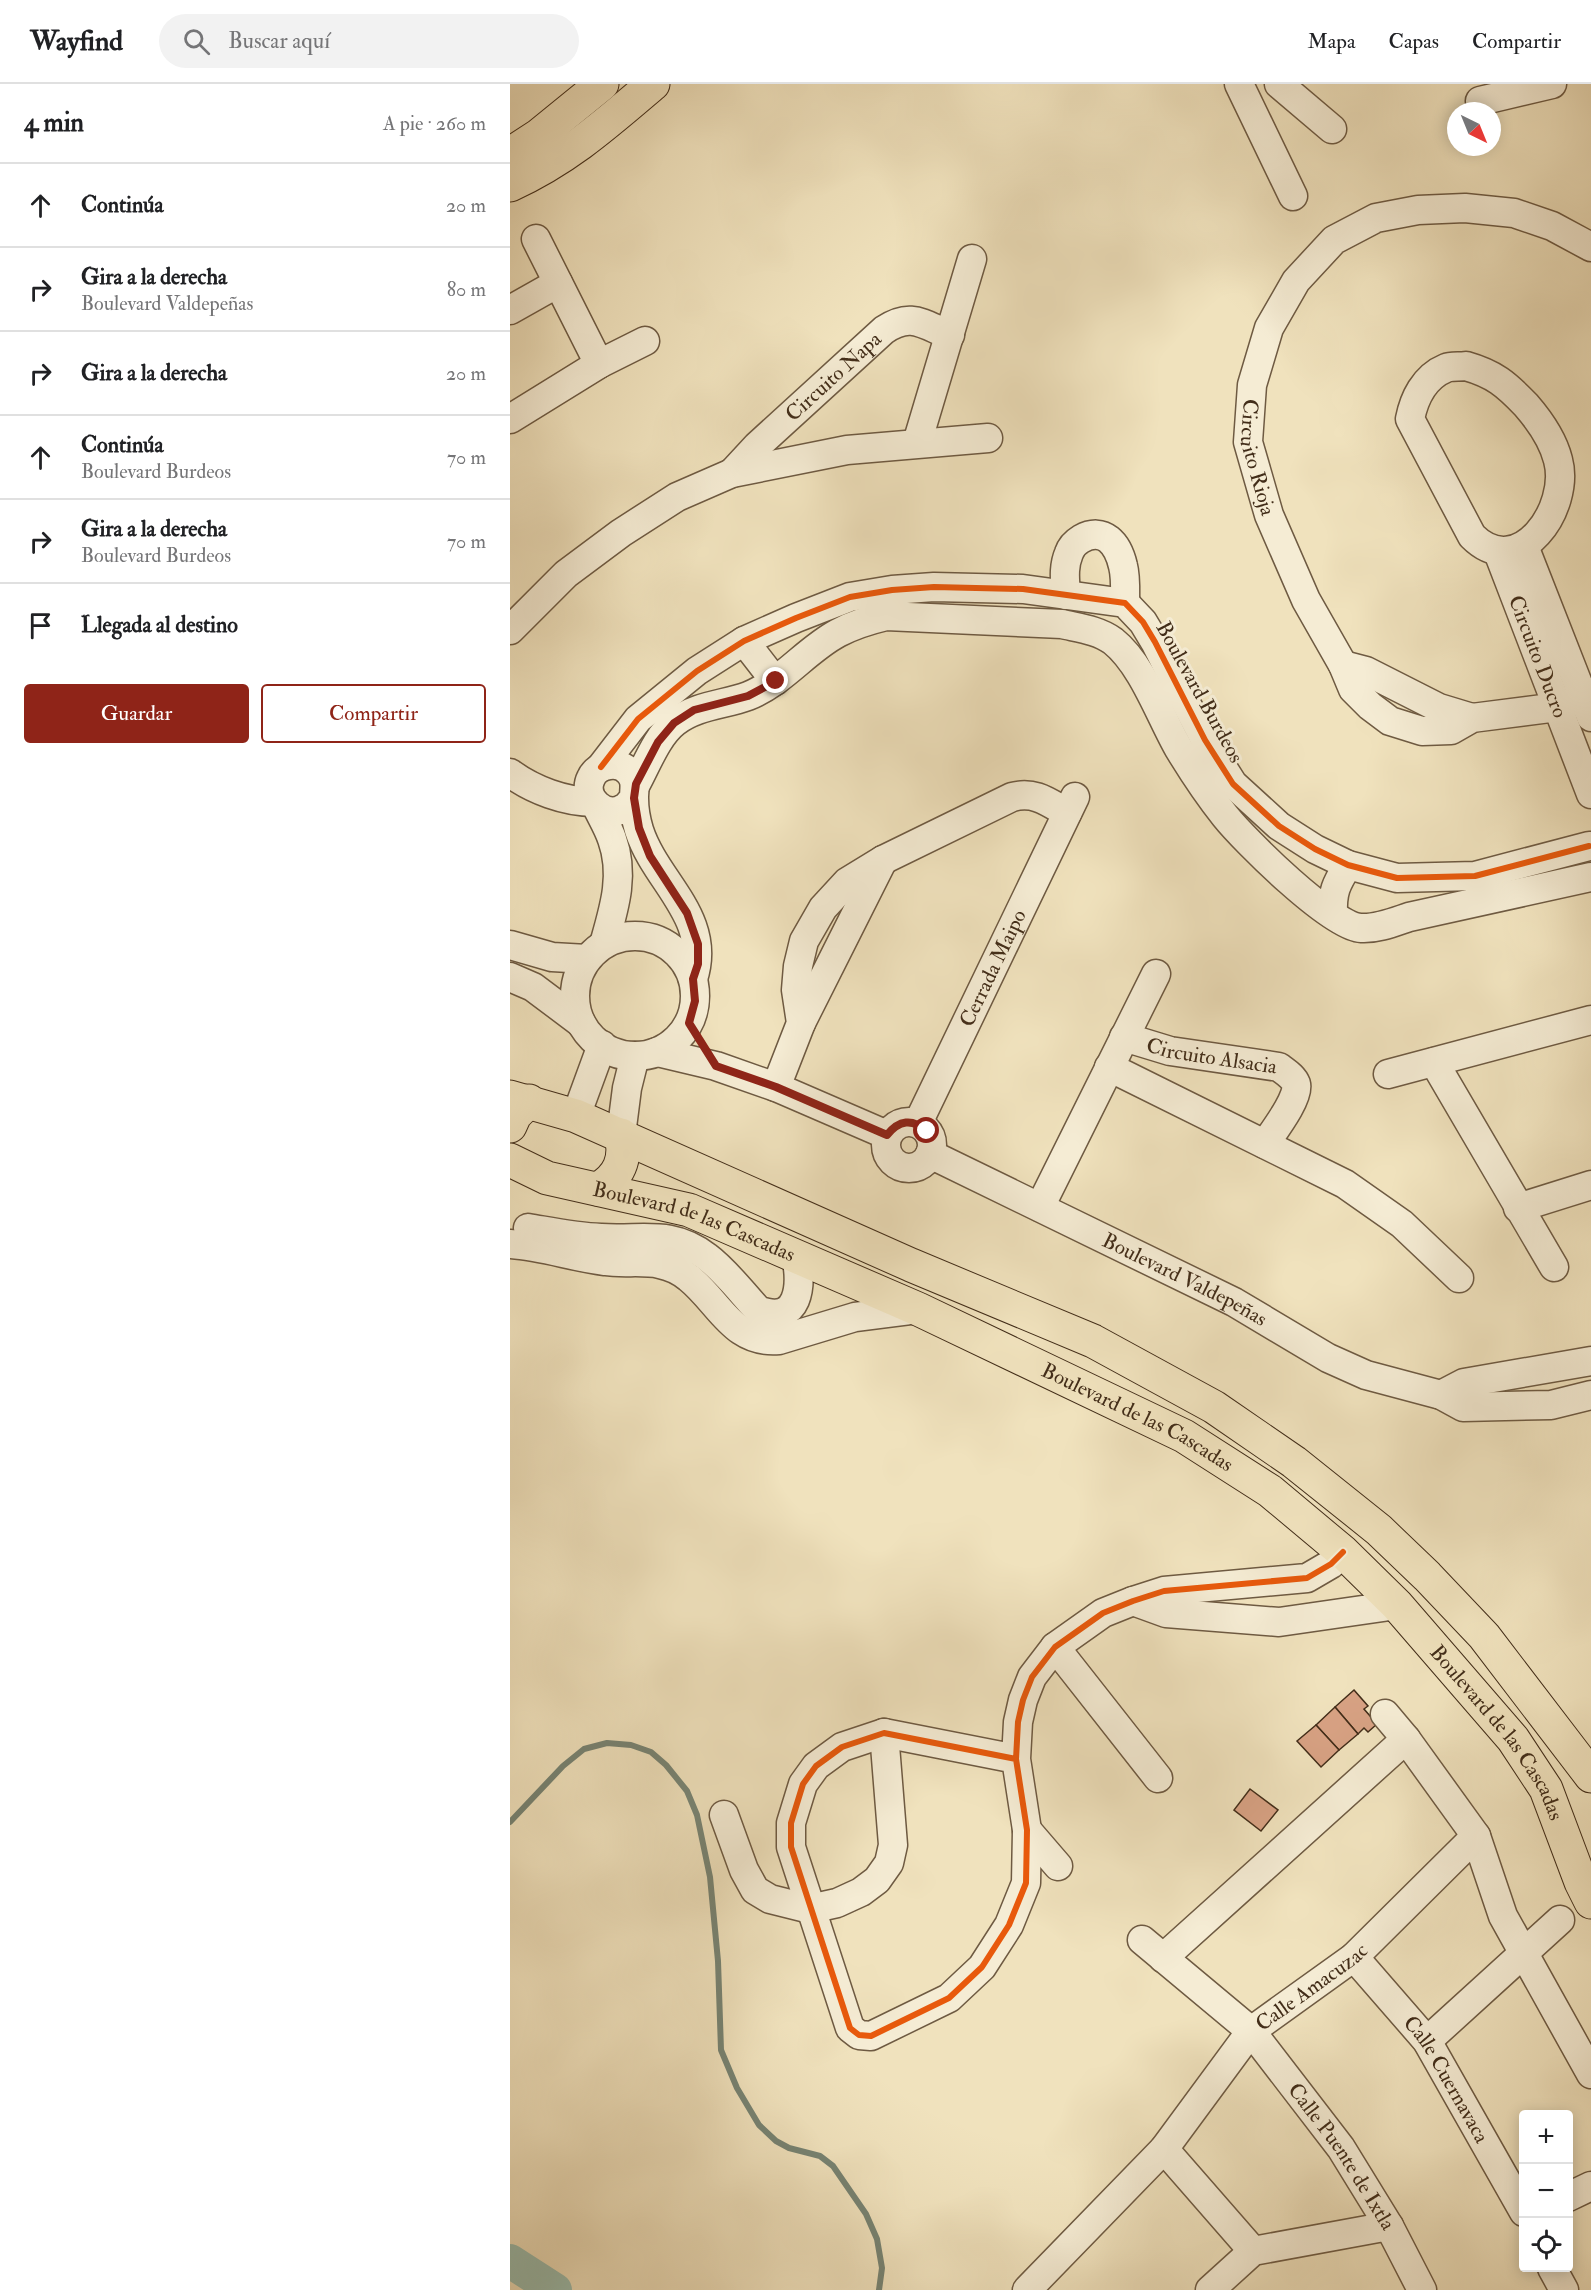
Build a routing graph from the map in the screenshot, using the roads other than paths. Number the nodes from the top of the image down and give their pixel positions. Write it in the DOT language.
graph roads {
  1 [pos="602,84"];
  2 [pos="653,84"];
  3 [pos="1239,84"];
  4 [pos="1280,84"];
  5 [pos="1552,84"];
  6 [pos="1480,101"];
  7 [pos="1332,129"];
  8 [pos="510,154"];
  9 [pos="510,185"];
  10 [pos="1293,196"];
  11 [pos="536,239"];
  12 [pos="1591,247"];
  13 [pos="972,259"];
  14 [pos="558,283"];
  15 [pos="510,310"];
  16 [pos="950,335"];
  17 [pos="645,341"];
  18 [pos="599,364"];
  19 [pos="928,411"];
  20 [pos="510,419"];
  21 [pos="988,438"];
  22 [pos="958,439"];
  23 [pos="917,443"];
  24 [pos="732,473"];
  25 [pos="1511,549"];
  26 [pos="1066,595"];
  27 [pos="1125,603"];
  28 [pos="510,630"];
  29 [pos="744,641"];
  30 [pos="1173,676"];
  31 [pos="776,681"];
  32 [pos="1148,691"];
  33 [pos="1581,704"];
  34 [pos="510,773"];
  35 [pos="595,788"];
  36 [pos="635,791"];
  37 [pos="1591,794"];
  38 [pos="1590,852"];
  39 [pos="1348,865"];
  40 [pos="1591,877"];
  41 [pos="1333,914"];
  42 [pos="510,945"];
  43 [pos="596,952"];
  44 [pos="1155,974"];
  45 [pos="510,977"];
  46 [pos="693,979"];
  47 [pos="1591,1020"];
  48 [pos="581,1023"];
  49 [pos="689,1023"];
  50 [pos="1124,1037"];
  51 [pos="602,1045"];
  52 [pos="646,1054"];
  53 [pos="1434,1062"];
  54 [pos="716,1066"];
  55 [pos="1109,1067"];
  56 [pos="1388,1074"];
  57 [pos="776,1087"];
  58 [pos="516,1108"];
  59 [pos="576,1116"];
  60 [pos="918,1123"];
  61 [pos="621,1135"];
  62 [pos="887,1135"];
  63 [pos="1265,1144"];
  64 [pos="930,1154"];
  65 [pos="510,1160"];
  66 [pos="1591,1185"];
  67 [pos="598,1189"];
  68 [pos="1040,1207"];
  69 [pos="1518,1209"];
  70 [pos="510,1226"];
  71 [pos="510,1244"];
  72 [pos="796,1256"];
  73 [pos="1554,1267"];
  74 [pos="1459,1278"];
  75 [pos="918,1309"];
  76 [pos="1590,1366"];
  77 [pos="1441,1395"];
  78 [pos="1591,1395"];
  79 [pos="1343,1552"];
  80 [pos="1133,1601"];
  81 [pos="1397,1605"];
  82 [pos="1055,1647"];
  83 [pos="1385,1714"];
  84 [pos="884,1733"];
  85 [pos="1406,1739"];
  86 [pos="1016,1760"];
  87 [pos="1591,1776"];
  88 [pos="1158,1778"];
  89 [pos="724,1815"];
  90 [pos="1027,1830"];
  91 [pos="1476,1836"];
  92 [pos="1581,1843"];
  93 [pos="1058,1866"];
  94 [pos="1591,1902"];
  95 [pos="810,1909"];
  96 [pos="1560,1920"];
  97 [pos="1522,1954"];
  98 [pos="1354,1957"];
  99 [pos="1251,2031"];
  100 [pos="1427,2040"];
  101 [pos="1591,2074"];
  102 [pos="1164,2149"];
  103 [pos="1591,2186"];
  104 [pos="1573,2195"];
  105 [pos="1519,2203"];
  106 [pos="1389,2226"];
  107 [pos="1253,2251"];
  108 [pos="1554,2272"];
  109 [pos="1027,2290"];
  110 [pos="1210,2290"];
  111 [pos="1422,2290"];
  112 [pos="1564,2290"];
  1 -- 8 [label="main road"];
  2 -- 9 [label="main road"];
  3 -- 10 [label="street"];
  4 -- 7 [label="street"];
  5 -- 6 [label="street"];
  11 -- 14 [label="street"];
  12 -- 33 [label="street, Circuito Rioja"];
  13 -- 16 [label="street"];
  14 -- 15 [label="street"];
  14 -- 18 [label="street"];
  16 -- 19 [label="street"];
  16 -- 24 [label="street, Circuito Napa"];
  17 -- 18 [label="street"];
  18 -- 20 [label="street"];
  19 -- 22 [label="street"];
  19 -- 23 [label="street"];
  21 -- 22 [label="street, Circuito Napa"];
  22 -- 23 [label="street, Circuito Napa"];
  23 -- 24 [label="street, Circuito Napa"];
  24 -- 28 [label="street, Circuito Napa"];
  25 -- 25 [label="street"];
  25 -- 33 [label="street, Circuito Ducro"];
  26 -- 27 [label="street"];
  26 -- 27 [label="street"];
  26 -- 29 [label="street"];
  27 -- 30 [label="street, Boulevard Burdeos"];
  29 -- 31 [label="street"];
  29 -- 35 [label="street"];
  30 -- 32 [label="street"];
  30 -- 39 [label="street, Boulevard Burdeos"];
  31 -- 32 [label="street, Boulevard Burdeos"];
  31 -- 36 [label="street, Boulevard Burdeos"];
  32 -- 41 [label="street, Boulevard Burdeos"];
  33 -- 37 [label="street, Circuito Ducro"];
  34 -- 35 [label="street"];
  35 -- 36 [label="street"];
  35 -- 36 [label="street"];
  35 -- 43 [label="street"];
  36 -- 46 [label="street"];
  38 -- 39 [label="street, Boulevard Burdeos"];
  39 -- 41 [label="street"];
  40 -- 41 [label="street, Boulevard Burdeos"];
  42 -- 43 [label="street"];
  43 -- 46 [label="street"];
  43 -- 48 [label="street"];
  44 -- 50 [label="street, Circuito Alsacia"];
  45 -- 48 [label="street"];
  46 -- 49 [label="street"];
  47 -- 53 [label="street"];
  48 -- 51 [label="street"];
  49 -- 52 [label="street"];
  49 -- 54 [label="street"];
  50 -- 55 [label="street, Circuito Alsacia"];
  50 -- 63 [label="street, Circuito Alsacia"];
  51 -- 52 [label="street"];
  51 -- 59 [label="street"];
  52 -- 54 [label="street"];
  52 -- 61 [label="street"];
  53 -- 56 [label="street"];
  53 -- 69 [label="street"];
  54 -- 57 [label="street"];
  55 -- 63 [label="street, Circuito Alsacia"];
  55 -- 68 [label="street, Circuito Alsacia"];
  57 -- 60 [label="street, Cerrada Maipo"];
  57 -- 62 [label="street"];
  58 -- 59 [label="main road, Boulevard de las Cascadas"];
  59 -- 61 [label="main road, Boulevard de las Cascadas"];
  60 -- 62 [label="street"];
  60 -- 64 [label="street"];
  61 -- 67 [label="main road"];
  61 -- 87 [label="main road, Boulevard de las Cascadas"];
  62 -- 64 [label="street"];
  63 -- 74 [label="street, Circuito Alsacia"];
  64 -- 68 [label="street, Boulevard Valdepeñas"];
  65 -- 67 [label="main road, Boulevard de las Cascadas"];
  66 -- 69 [label="street"];
  67 -- 72 [label="main road, Boulevard de las Cascadas"];
  68 -- 77 [label="street, Boulevard Valdepeñas"];
  69 -- 73 [label="street"];
  70 -- 72 [label="street"];
  71 -- 75 [label="street"];
  72 -- 75 [label="main road, Boulevard de las Cascadas"];
  75 -- 79 [label="main road, Boulevard de las Cascadas"];
  76 -- 77 [label="street"];
  77 -- 78 [label="street, Boulevard Valdepeñas"];
  79 -- 80 [label="street"];
  79 -- 81 [label="main road, Boulevard de las Cascadas"];
  80 -- 81 [label="street"];
  80 -- 82 [label="street"];
  81 -- 92 [label="main road, Boulevard de las Cascadas"];
  82 -- 86 [label="street"];
  82 -- 88 [label="street"];
  83 -- 85 [label="street"];
  84 -- 86 [label="street"];
  84 -- 95 [label="street"];
  84 -- 95 [label="street"];
  85 -- 91 [label="street"];
  85 -- 99 [label="street, Calle Puente de Ixtla"];
  86 -- 90 [label="street"];
  89 -- 95 [label="street"];
  90 -- 93 [label="street"];
  90 -- 95 [label="street"];
  91 -- 97 [label="street"];
  91 -- 98 [label="street, Calle Amacuzac"];
  92 -- 94 [label="main road, Boulevard de las Cascadas"];
  96 -- 97 [label="street"];
  97 -- 100 [label="street"];
  97 -- 101 [label="street"];
  98 -- 99 [label="street, Calle Amacuzac"];
  98 -- 100 [label="street, Calle Cuernavaca"];
  99 -- 102 [label="street, Calle Amacuzac"];
  99 -- 106 [label="street, Calle Puente de Ixtla"];
  100 -- 105 [label="street, Calle Cuernavaca"];
  102 -- 107 [label="street"];
  102 -- 109 [label="street, Calle Amacuzac"];
  103 -- 104 [label="street"];
  106 -- 107 [label="street"];
  106 -- 111 [label="street, Calle Puente de Ixtla"];
  107 -- 110 [label="street"];
  108 -- 112 [label="street"];
}
